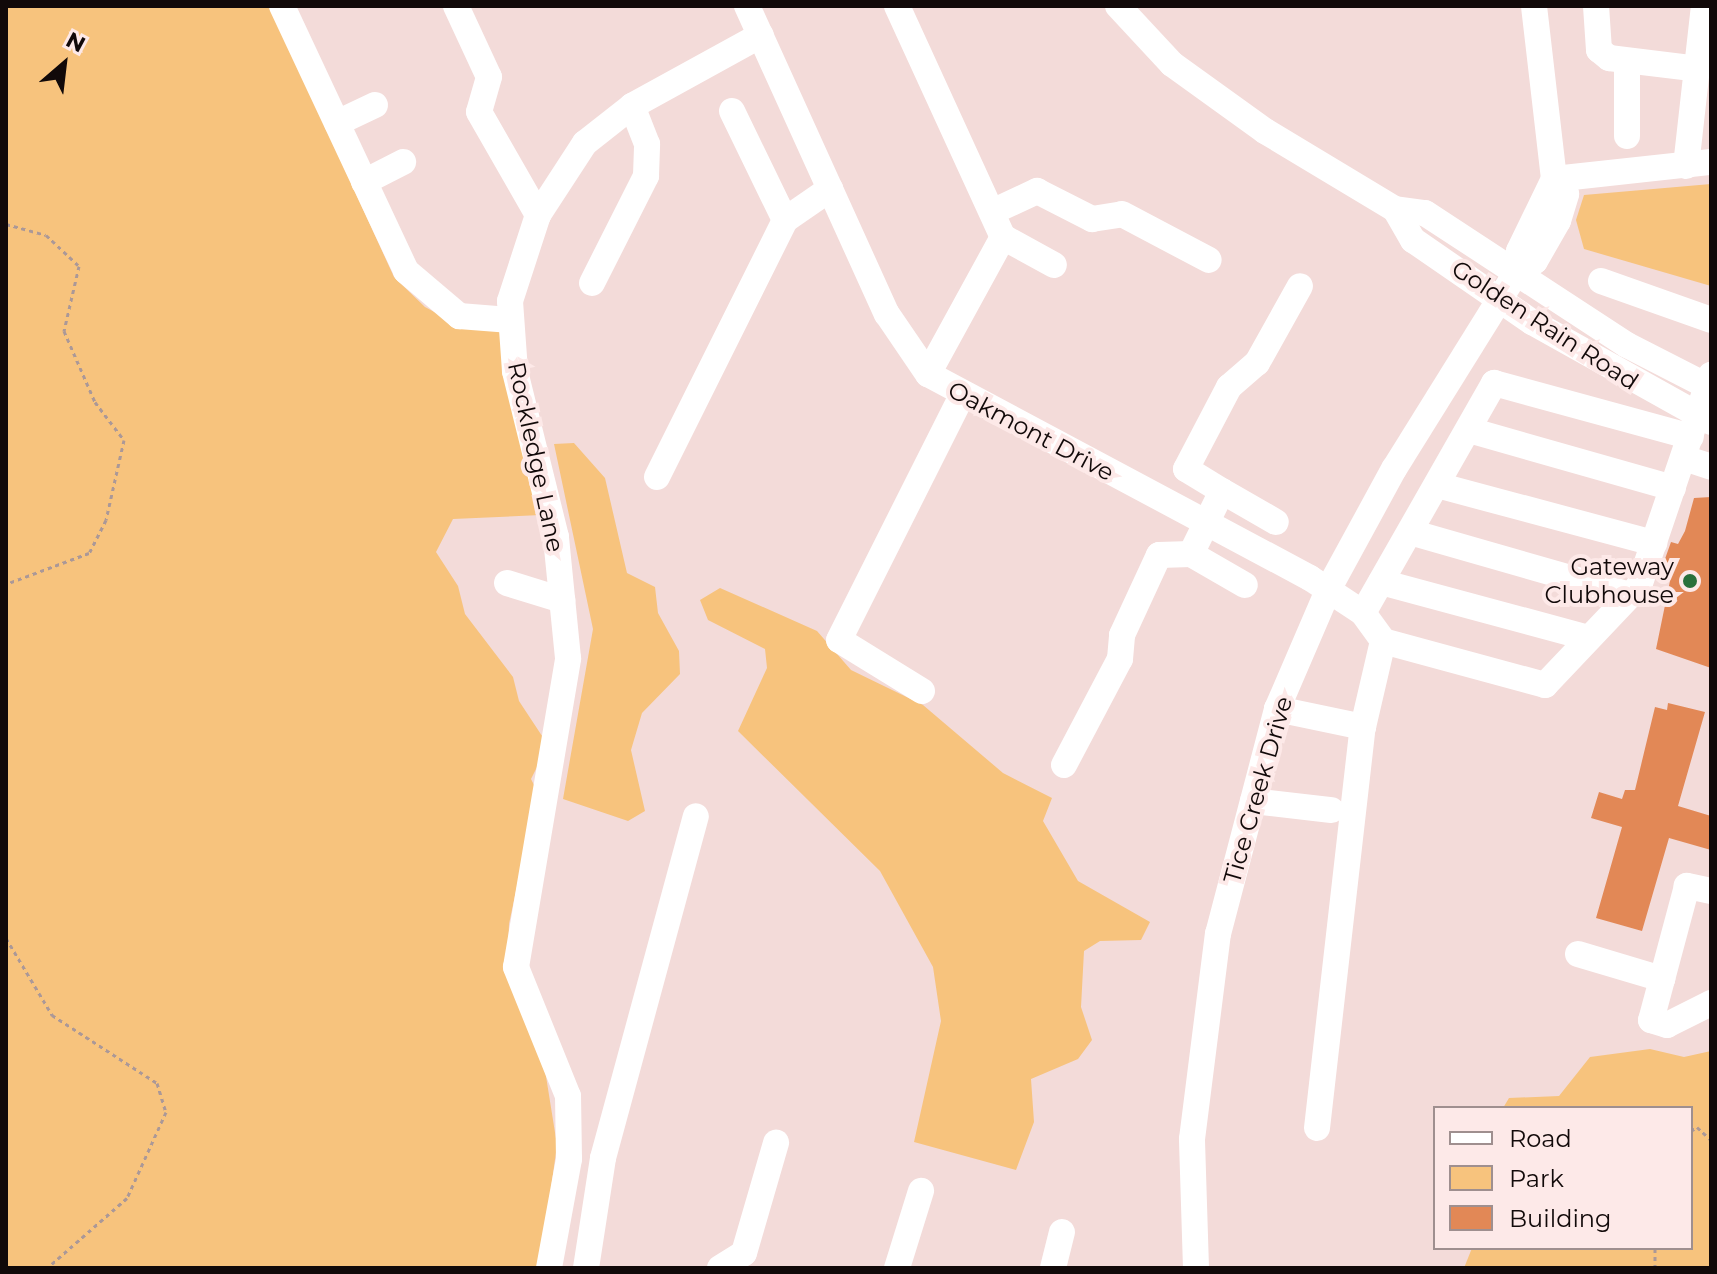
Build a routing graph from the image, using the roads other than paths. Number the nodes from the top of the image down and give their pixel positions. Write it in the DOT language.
graph roads {
  1 [pos="282,6"];
  2 [pos="456,6"];
  3 [pos="747,6"];
  4 [pos="897,6"];
  5 [pos="1118,6"];
  6 [pos="1534,6"];
  7 [pos="1596,6"];
  8 [pos="1704,6"];
  9 [pos="761,35"];
  10 [pos="1627,63"];
  11 [pos="1698,69"];
  12 [pos="375,105"];
  13 [pos="632,106"];
  14 [pos="732,111"];
  15 [pos="337,123"];
  16 [pos="1627,136"];
  17 [pos="403,162"];
  18 [pos="1698,164"];
  19 [pos="1554,179"];
  20 [pos="364,182"];
  21 [pos="830,189"];
  22 [pos="1395,209"];
  23 [pos="992,212"];
  24 [pos="538,215"];
  25 [pos="785,220"];
  26 [pos="1003,237"];
  27 [pos="1209,260"];
  28 [pos="1054,265"];
  29 [pos="1516,273"];
  30 [pos="1601,281"];
  31 [pos="592,283"];
  32 [pos="1300,286"];
  33 [pos="1501,300"];
  34 [pos="511,320"];
  35 [pos="1711,320"];
  36 [pos="928,374"];
  37 [pos="1709,384"];
  38 [pos="961,397"];
  39 [pos="1469,430"];
  40 [pos="1696,434"];
  41 [pos="1711,467"];
  42 [pos="657,477"];
  43 [pos="1437,485"];
  44 [pos="1673,488"];
  45 [pos="1222,491"];
  46 [pos="1206,521"];
  47 [pos="1276,522"];
  48 [pos="1410,532"];
  49 [pos="1654,543"];
  50 [pos="1191,554"];
  51 [pos="1381,582"];
  52 [pos="507,583"];
  53 [pos="1245,585"];
  54 [pos="1329,588"];
  55 [pos="1629,595"];
  56 [pos="562,600"];
  57 [pos="1363,613"];
  58 [pos="1589,638"];
  59 [pos="1383,641"];
  60 [pos="922,691"];
  61 [pos="1277,709"];
  62 [pos="1363,727"];
  63 [pos="1064,765"];
  64 [pos="1253,801"];
  65 [pos="1331,810"];
  66 [pos="696,816"];
  67 [pos="1711,891"];
  68 [pos="1578,954"];
  69 [pos="1662,979"];
  70 [pos="1711,1003"];
  71 [pos="1317,1128"];
  72 [pos="776,1143"];
  73 [pos="921,1191"];
  74 [pos="1062,1232"];
  75 [pos="549,1268"];
  76 [pos="586,1268"];
  77 [pos="720,1268"];
  78 [pos="897,1268"];
  79 [pos="1053,1268"];
  80 [pos="1196,1268"];
  1 -- 15 [label="street"];
  2 -- 24 [label="street"];
  3 -- 9 [label="street, Oakmont Drive"];
  4 -- 23 [label="street"];
  5 -- 22 [label="street, Golden Rain Road"];
  6 -- 19 [label="street"];
  7 -- 10 [label="street"];
  8 -- 11 [label="street"];
  9 -- 13 [label="street, Rockledge Lane"];
  9 -- 21 [label="street, Oakmont Drive"];
  10 -- 11 [label="street"];
  10 -- 16 [label="street"];
  11 -- 18 [label="street"];
  12 -- 15 [label="street"];
  13 -- 24 [label="street, Rockledge Lane"];
  13 -- 31 [label="street"];
  14 -- 25 [label="street"];
  15 -- 20 [label="street"];
  17 -- 20 [label="street"];
  18 -- 19 [label="street"];
  19 -- 29 [label="street, Tice Creek Drive"];
  20 -- 34 [label="street"];
  21 -- 25 [label="street"];
  21 -- 36 [label="street, Oakmont Drive"];
  22 -- 29 [label="street, Golden Rain Road"];
  22 -- 33 [label="street, Golden Rain Road"];
  23 -- 26 [label="street"];
  23 -- 27 [label="street"];
  24 -- 34 [label="street, Rockledge Lane"];
  25 -- 42 [label="street"];
  26 -- 28 [label="street"];
  26 -- 36 [label="street"];
  29 -- 33 [label="street, Tice Creek Drive"];
  29 -- 37 [label="street, Golden Rain Road"];
  30 -- 35 [label="street"];
  32 -- 45 [label="street"];
  33 -- 40 [label="street, Golden Rain Road"];
  33 -- 54 [label="street, Tice Creek Drive"];
  34 -- 56 [label="street, Rockledge Lane"];
  36 -- 38 [label="street, Oakmont Drive"];
  37 -- 40 [label="street"];
  38 -- 46 [label="street, Oakmont Drive"];
  38 -- 60 [label="street"];
  39 -- 40 [label="street"];
  39 -- 43 [label="street"];
  39 -- 44 [label="street"];
  40 -- 41 [label="street"];
  40 -- 44 [label="street"];
  43 -- 48 [label="street"];
  43 -- 49 [label="street"];
  44 -- 49 [label="street"];
  45 -- 46 [label="street"];
  45 -- 47 [label="street"];
  46 -- 50 [label="street"];
  46 -- 54 [label="street, Oakmont Drive"];
  48 -- 51 [label="street"];
  48 -- 55 [label="street"];
  49 -- 55 [label="street"];
  50 -- 53 [label="street"];
  50 -- 63 [label="street"];
  51 -- 57 [label="street"];
  51 -- 58 [label="street"];
  52 -- 56 [label="street"];
  54 -- 57 [label="street, Oakmont Drive"];
  54 -- 61 [label="street, Tice Creek Drive"];
  55 -- 58 [label="street"];
  56 -- 75 [label="street, Rockledge Lane"];
  57 -- 59 [label="street, Oakmont Drive"];
  58 -- 59 [label="street"];
  59 -- 62 [label="street"];
  61 -- 62 [label="street"];
  61 -- 64 [label="street, Tice Creek Drive"];
  62 -- 71 [label="street"];
  64 -- 65 [label="street"];
  64 -- 80 [label="street, Tice Creek Drive"];
  66 -- 76 [label="street"];
  67 -- 69 [label="street"];
  68 -- 69 [label="street"];
  69 -- 70 [label="street"];
  72 -- 77 [label="street"];
  73 -- 78 [label="street"];
  74 -- 79 [label="street"];
}
